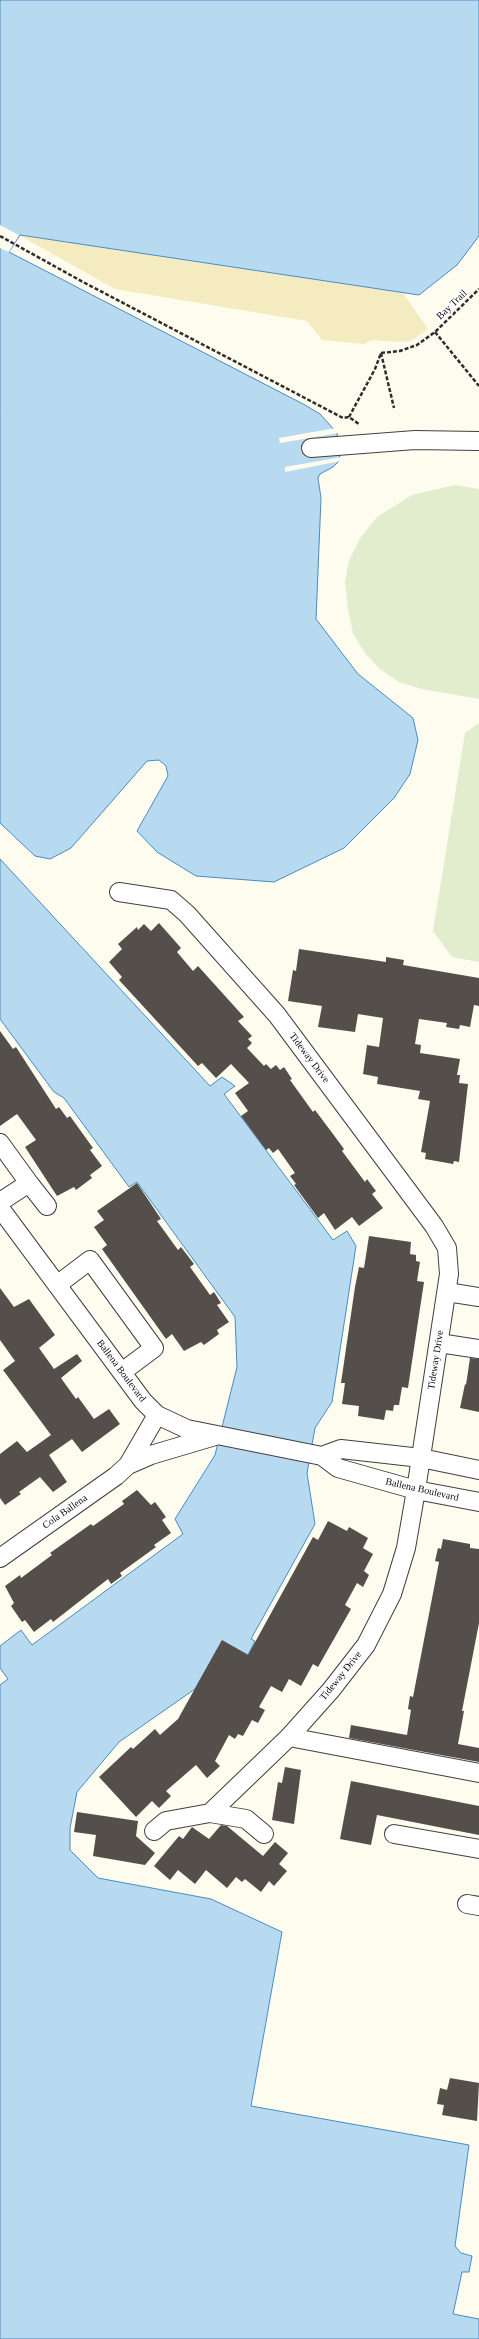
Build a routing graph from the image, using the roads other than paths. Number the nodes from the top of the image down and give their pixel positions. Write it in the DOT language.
graph roads {
  1 [pos="479,441"];
  2 [pos="311,448"];
  3 [pos="119,892"];
  4 [pos="0,1143"];
  5 [pos="29,1183"];
  6 [pos="0,1202"];
  7 [pos="47,1206"];
  8 [pos="0,1208"];
  9 [pos="57,1285"];
  10 [pos="447,1292"];
  11 [pos="479,1297"];
  12 [pos="439,1343"];
  13 [pos="479,1349"];
  14 [pos="122,1372"];
  15 [pos="157,1415"];
  16 [pos="218,1436"];
  17 [pos="322,1456"];
  18 [pos="421,1458"];
  19 [pos="128,1465"];
  20 [pos="479,1470"];
  21 [pos="416,1490"];
  22 [pos="479,1502"];
  23 [pos="0,1558"];
  24 [pos="289,1737"];
  25 [pos="479,1773"];
  26 [pos="210,1813"];
  27 [pos="154,1831"];
  28 [pos="264,1834"];
  29 [pos="394,1834"];
  30 [pos="479,1849"];
  1 -- 2 [label="street"];
  3 -- 10 [label="street, Tideway Drive"];
  4 -- 5 [label="street"];
  5 -- 6 [label="street"];
  5 -- 7 [label="street"];
  8 -- 9 [label="street, Ballena Boulevard"];
  9 -- 14 [label="street, Ballena Boulevard"];
  9 -- 14 [label="street"];
  10 -- 11 [label="street"];
  10 -- 12 [label="street, Tideway Drive"];
  12 -- 13 [label="street"];
  12 -- 18 [label="street, Tideway Drive"];
  14 -- 15 [label="street, Ballena Boulevard"];
  15 -- 16 [label="street, Ballena Boulevard"];
  15 -- 19 [label="street, Cola Ballena"];
  16 -- 17 [label="street, Ballena Boulevard"];
  16 -- 19 [label="street, Cola Ballena"];
  17 -- 18 [label="street, Ballena Boulevard"];
  17 -- 21 [label="street, Ballena Boulevard"];
  18 -- 20 [label="street, Ballena Boulevard"];
  18 -- 21 [label="street, Tideway Drive"];
  19 -- 23 [label="street, Cola Ballena"];
  21 -- 22 [label="street, Ballena Boulevard"];
  21 -- 24 [label="street, Tideway Drive"];
  24 -- 25 [label="street"];
  24 -- 26 [label="street, Tideway Drive"];
  26 -- 27 [label="street"];
  26 -- 28 [label="street"];
  29 -- 30 [label="street"];
}
